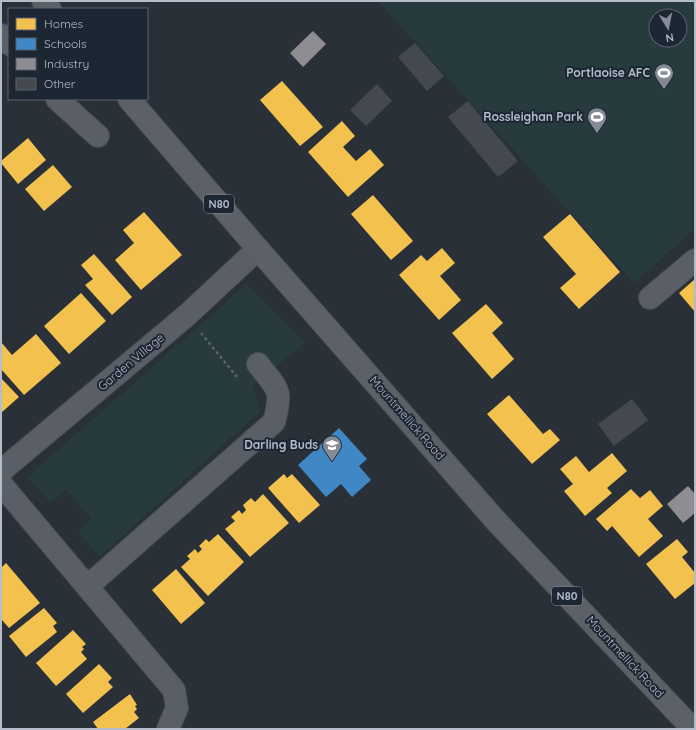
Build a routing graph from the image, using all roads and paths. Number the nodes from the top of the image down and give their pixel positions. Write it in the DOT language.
graph roads {
  1 [pos="1,35"];
  2 [pos="8,43"];
  3 [pos="59,100"];
  4 [pos="130,100"];
  5 [pos="98,136"];
  6 [pos="258,249"];
  7 [pos="695,260"];
  8 [pos="650,298"];
  9 [pos="186,316"];
  10 [pos="258,364"];
  11 [pos="242,384"];
  12 [pos="1,471"];
  13 [pos="1,484"];
  14 [pos="88,586"];
  15 [pos="168,729"];
  16 [pos="693,729"];
  1 -- 2 [label="street"];
  3 -- 5 [label="street"];
  4 -- 6 [label="main road, Mountmellick Road / N80"];
  6 -- 9 [label="street, Garden Village"];
  6 -- 16 [label="main road, Mountmellick Road / N80"];
  7 -- 8 [label="street"];
  9 -- 11 [label="path"];
  9 -- 12 [label="street, Garden Village"];
  10 -- 14 [label="street"];
  13 -- 14 [label="street"];
  14 -- 15 [label="street"];
}
